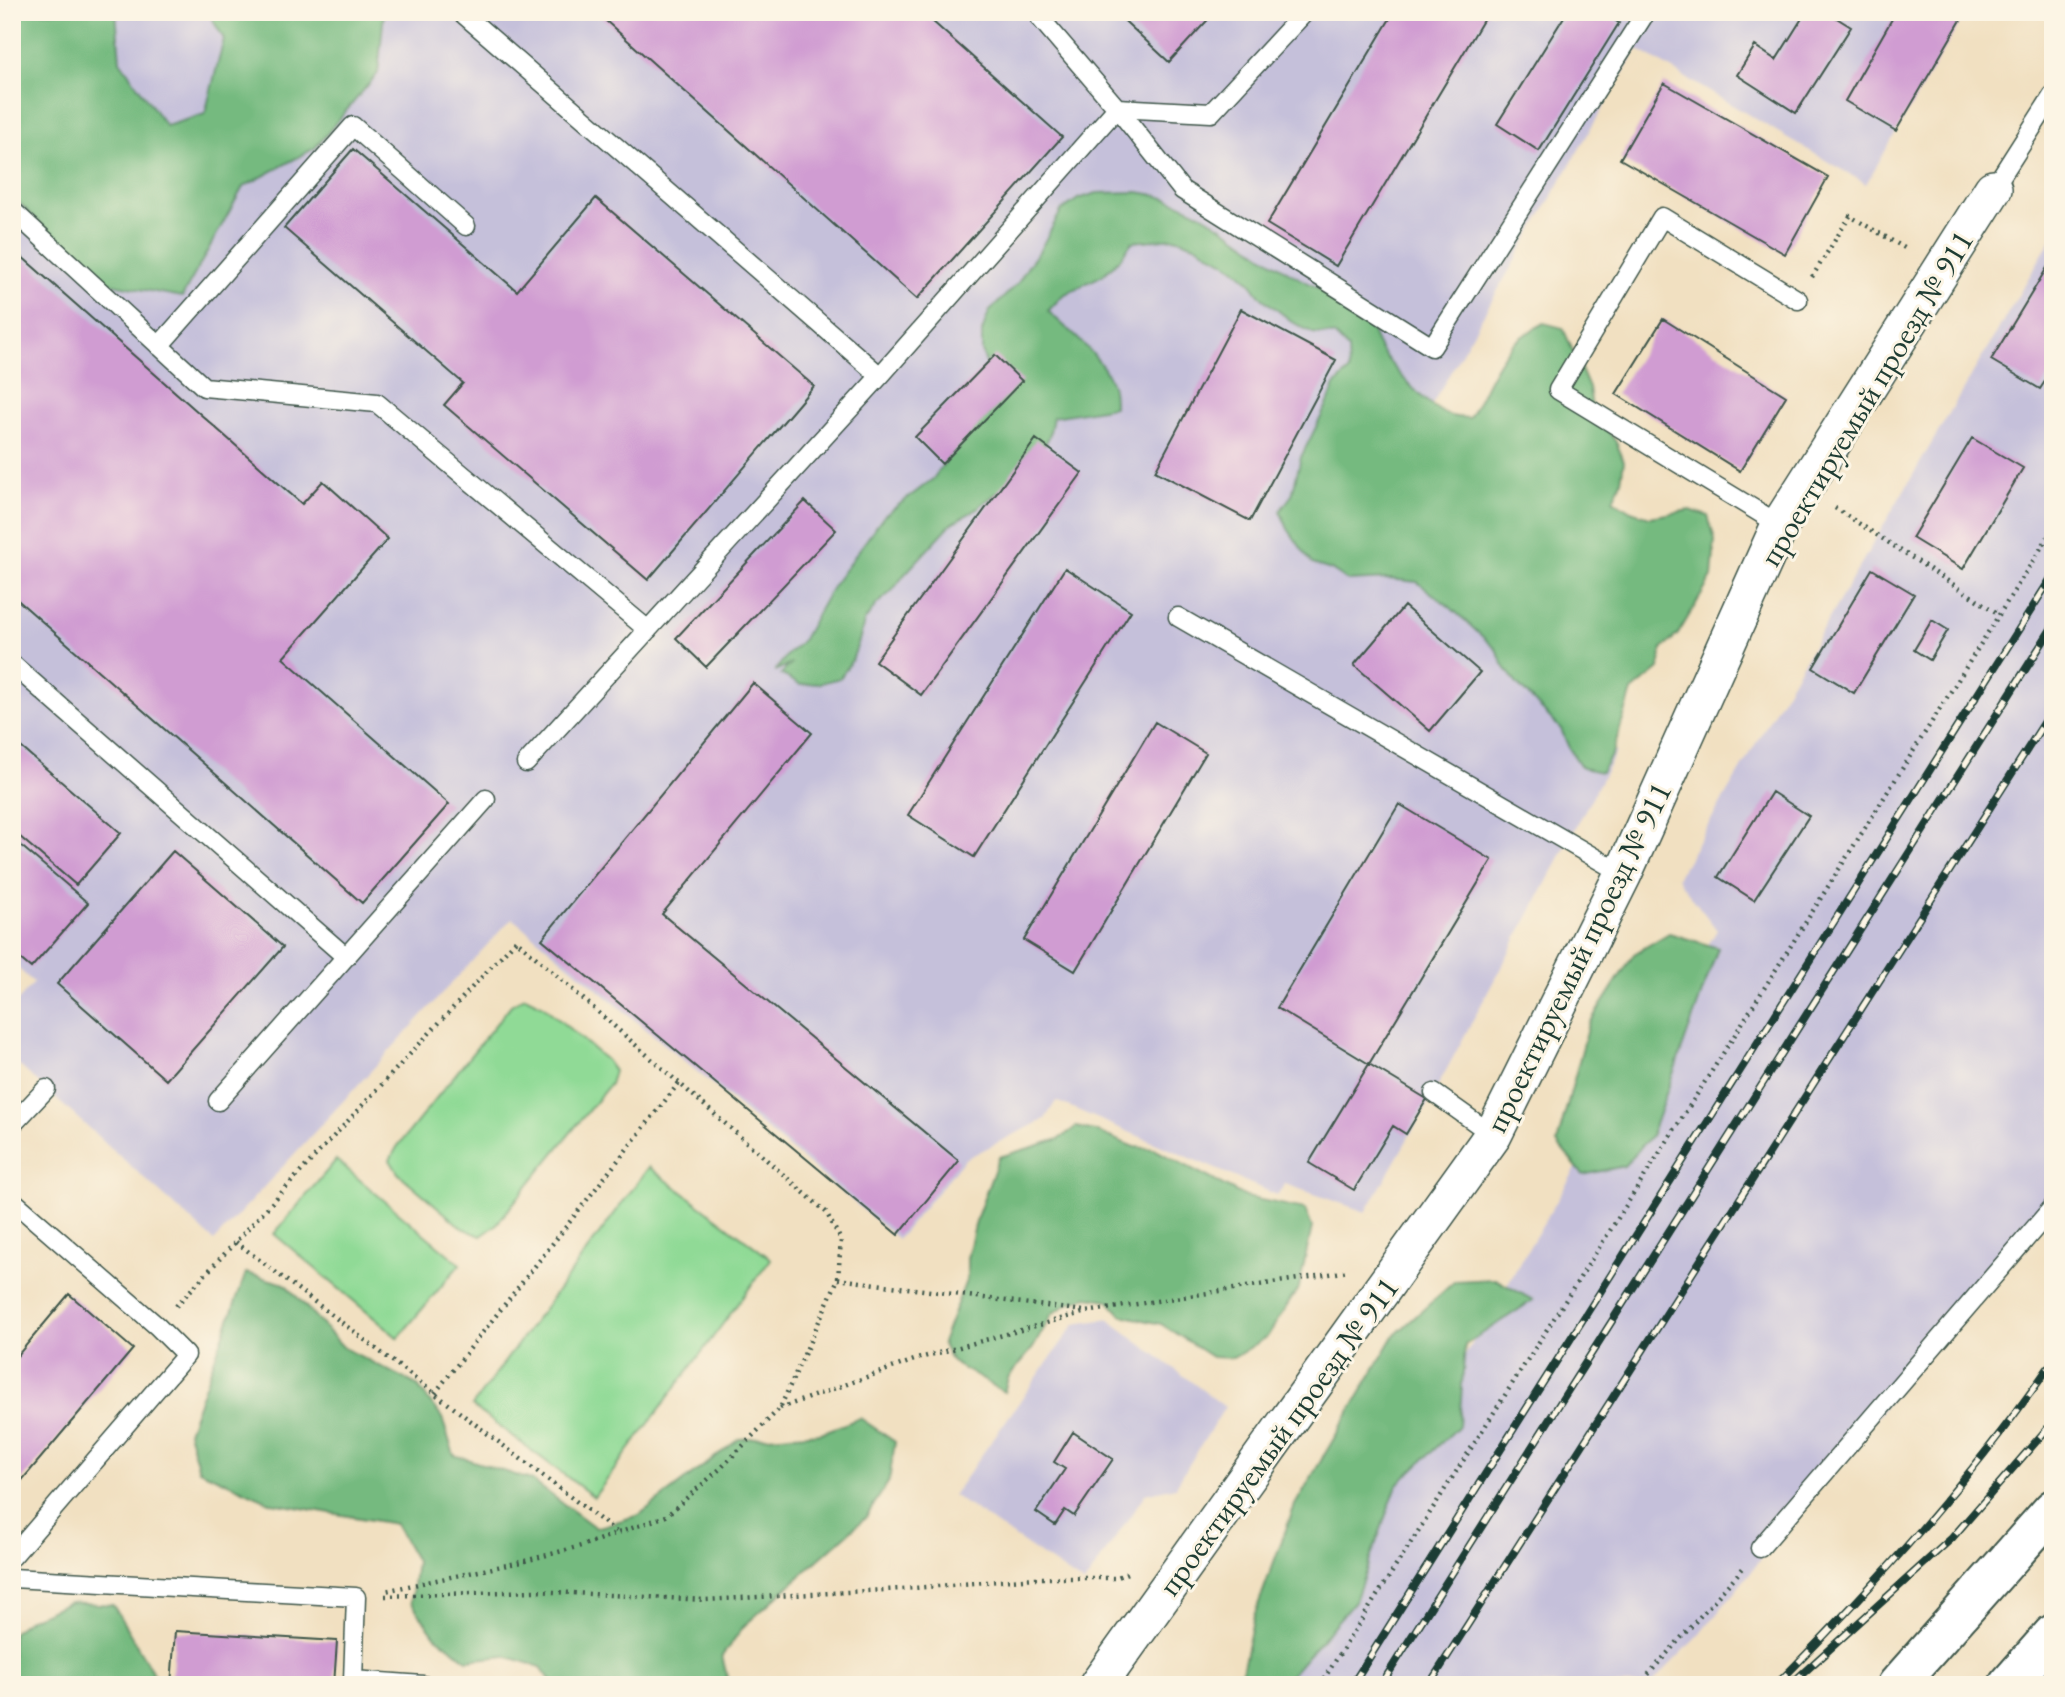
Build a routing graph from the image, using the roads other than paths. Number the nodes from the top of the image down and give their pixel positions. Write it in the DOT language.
graph roads {
  1 [pos="461,12"];
  2 [pos="1305,12"];
  3 [pos="1646,12"];
  4 [pos="1040,14"];
  5 [pos="2053,95"];
  6 [pos="1117,108"];
  7 [pos="1993,189"];
  8 [pos="12,210"];
  9 [pos="466,226"];
  10 [pos="1798,300"];
  11 [pos="159,346"];
  12 [pos="880,376"];
  13 [pos="1780,525"];
  14 [pos="1178,617"];
  15 [pos="648,630"];
  16 [pos="12,664"];
  17 [pos="526,762"];
  18 [pos="486,799"];
  19 [pos="1623,874"];
  20 [pos="346,957"];
  21 [pos="46,1089"];
  22 [pos="1434,1093"];
  23 [pos="218,1101"];
  24 [pos="12,1125"];
  25 [pos="1493,1135"];
  26 [pos="12,1200"];
  27 [pos="2053,1207"];
  28 [pos="2053,1509"];
  29 [pos="1760,1548"];
  30 [pos="12,1557"];
  31 [pos="12,1578"];
  32 [pos="2053,1634"];
  33 [pos="423,1685"];
  34 [pos="1098,1685"];
  35 [pos="1897,1685"];
  36 [pos="2008,1685"];
  1 -- 12 [label="lane"];
  2 -- 6 [label="lane"];
  3 -- 6 [label="lane"];
  4 -- 6 [label="lane"];
  5 -- 7 [label="lane"];
  6 -- 12 [label="lane"];
  7 -- 13 [label="street, проектируемый проезд № 911"];
  8 -- 11 [label="lane"];
  9 -- 11 [label="lane"];
  10 -- 13 [label="lane"];
  11 -- 15 [label="lane"];
  12 -- 15 [label="lane"];
  13 -- 19 [label="street, проектируемый проезд № 911"];
  14 -- 19 [label="lane"];
  15 -- 17 [label="lane"];
  16 -- 20 [label="lane"];
  18 -- 20 [label="lane"];
  19 -- 25 [label="street, проектируемый проезд № 911"];
  20 -- 23 [label="lane"];
  21 -- 24 [label="lane"];
  22 -- 25 [label="lane"];
  25 -- 34 [label="street, проектируемый проезд № 911"];
  26 -- 30 [label="lane"];
  27 -- 29 [label="lane"];
  28 -- 35 [label="main road"];
  31 -- 33 [label="lane"];
  32 -- 36 [label="main road"];
}
